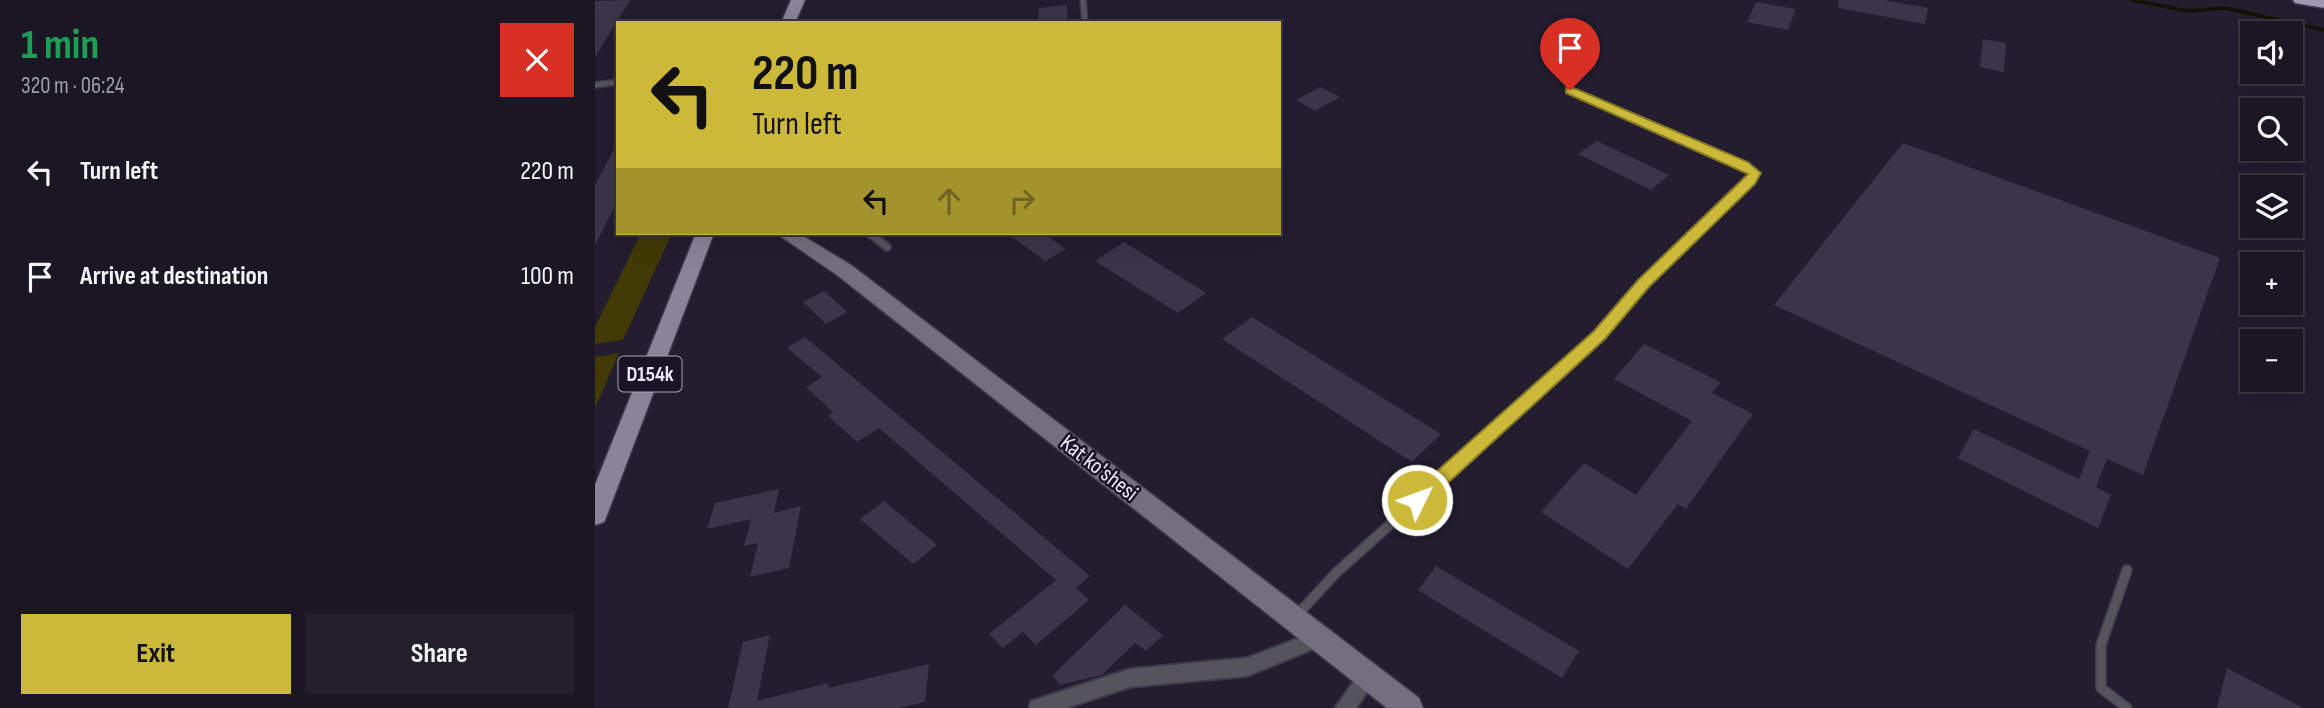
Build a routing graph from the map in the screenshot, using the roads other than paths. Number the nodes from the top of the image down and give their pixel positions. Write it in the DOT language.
graph roads {
  1 [pos="797,0"];
  2 [pos="1083,0"];
  3 [pos="2301,0"];
  4 [pos="2324,4"];
  5 [pos="790,21"];
  6 [pos="1085,21"];
  7 [pos="616,82"];
  8 [pos="595,85"];
  9 [pos="1570,90"];
  10 [pos="704,235"];
  11 [pos="788,235"];
  12 [pos="872,235"];
  13 [pos="887,247"];
  14 [pos="595,515"];
  15 [pos="2127,569"];
  16 [pos="1292,619"];
  17 [pos="1317,639"];
  18 [pos="1369,676"];
  19 [pos="1038,708"];
  20 [pos="1344,708"];
  21 [pos="1409,708"];
  22 [pos="2127,708"];
  1 -- 5 [label="main road"];
  2 -- 6 [label="lane"];
  3 -- 4 [label="highway"];
  7 -- 8 [label="lane"];
  9 -- 16 [label="lane"];
  10 -- 14 [label="main road, D154k"];
  11 -- 16 [label="street, Kat ko'shesi"];
  12 -- 13 [label="lane"];
  15 -- 22 [label="lane"];
  16 -- 17 [label="street, Kat ko'shesi"];
  17 -- 18 [label="street, Kat ko'shesi"];
  17 -- 19 [label="street"];
  18 -- 20 [label="street"];
  18 -- 21 [label="street, Kat ko'shesi"];
}
